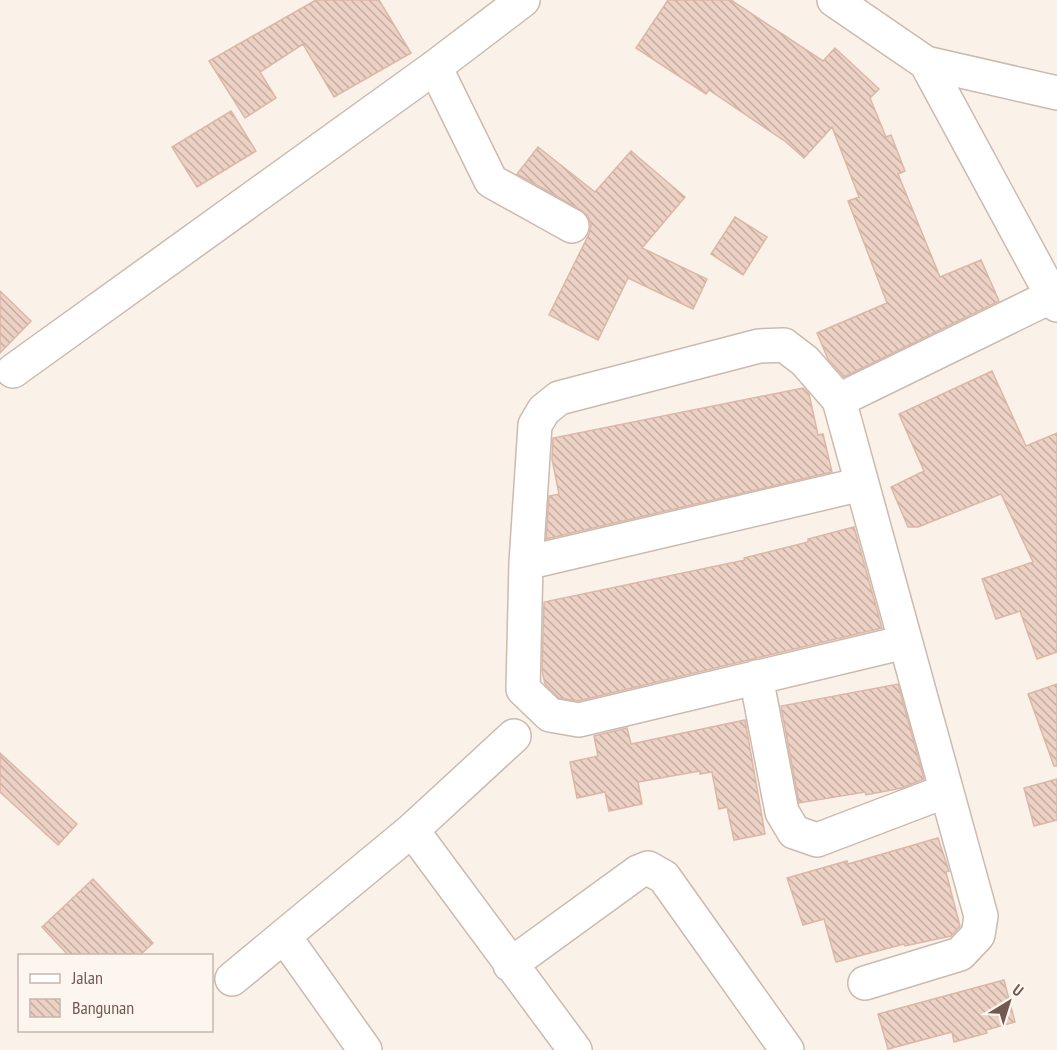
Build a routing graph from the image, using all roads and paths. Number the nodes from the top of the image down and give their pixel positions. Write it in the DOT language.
graph roads {
  1 [pos="523,0"];
  2 [pos="834,0"];
  3 [pos="926,63"];
  4 [pos="435,67"];
  5 [pos="1057,93"];
  6 [pos="572,226"];
  7 [pos="1055,301"];
  8 [pos="13,371"];
  9 [pos="839,400"];
  10 [pos="862,484"];
  11 [pos="526,563"];
  12 [pos="905,642"];
  13 [pos="756,678"];
  14 [pos="514,736"];
  15 [pos="946,791"];
  16 [pos="412,830"];
  17 [pos="284,936"];
  18 [pos="510,965"];
  19 [pos="232,979"];
  20 [pos="865,983"];
  21 [pos="365,1050"];
  22 [pos="575,1050"];
  23 [pos="787,1050"];
  1 -- 4 [label="street"];
  2 -- 3 [label="street"];
  3 -- 5 [label="street"];
  3 -- 7 [label="street"];
  4 -- 6 [label="street"];
  4 -- 8 [label="street"];
  7 -- 9 [label="street"];
  9 -- 10 [label="street"];
  9 -- 11 [label="street"];
  10 -- 11 [label="street"];
  10 -- 12 [label="street"];
  11 -- 13 [label="street"];
  12 -- 13 [label="street"];
  12 -- 15 [label="street"];
  13 -- 15 [label="street"];
  14 -- 16 [label="street"];
  15 -- 20 [label="street"];
  16 -- 17 [label="street"];
  16 -- 18 [label="street"];
  17 -- 19 [label="street"];
  17 -- 21 [label="street"];
  18 -- 22 [label="street"];
  18 -- 23 [label="street"];
}
